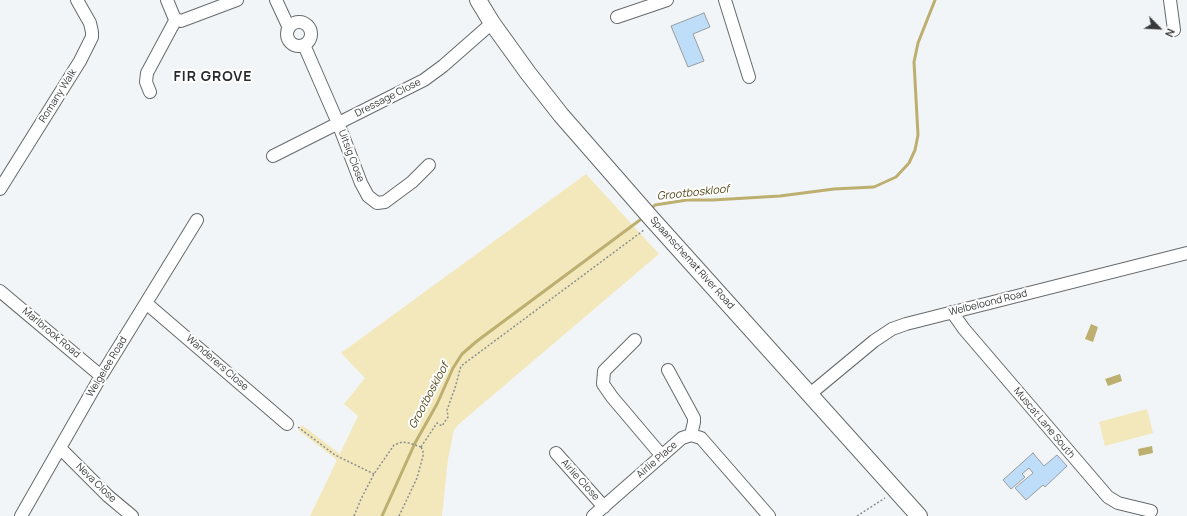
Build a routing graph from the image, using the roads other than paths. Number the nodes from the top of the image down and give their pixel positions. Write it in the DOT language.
graph roads {
  1 [pos="77,0"];
  2 [pos="167,0"];
  3 [pos="237,0"];
  4 [pos="276,0"];
  5 [pos="478,0"];
  6 [pos="666,0"];
  7 [pos="725,0"];
  8 [pos="1170,0"];
  9 [pos="617,17"];
  10 [pos="176,20"];
  11 [pos="492,23"];
  12 [pos="289,28"];
  13 [pos="1174,30"];
  14 [pos="304,44"];
  15 [pos="749,77"];
  16 [pos="150,92"];
  17 [pos="338,123"];
  18 [pos="273,156"];
  19 [pos="429,165"];
  20 [pos="0,189"];
  21 [pos="197,220"];
  22 [pos="1187,253"];
  23 [pos="0,291"];
  24 [pos="146,303"];
  25 [pos="952,312"];
  26 [pos="635,340"];
  27 [pos="668,370"];
  28 [pos="101,376"];
  29 [pos="810,394"];
  30 [pos="288,424"];
  31 [pos="692,435"];
  32 [pos="60,448"];
  33 [pos="556,453"];
  34 [pos="662,456"];
  35 [pos="604,506"];
  36 [pos="1151,511"];
  37 [pos="21,516"];
  38 [pos="132,516"];
  39 [pos="593,516"];
  40 [pos="769,516"];
  41 [pos="919,516"];
  1 -- 20 [label="street, Romany Walk"];
  2 -- 10 [label="street"];
  3 -- 10 [label="street"];
  4 -- 12 [label="street"];
  5 -- 11 [label="main road, Spaanschemat River Road"];
  6 -- 9 [label="street"];
  7 -- 15 [label="street"];
  8 -- 13 [label="street"];
  10 -- 16 [label="street"];
  11 -- 17 [label="street, Dressage Close"];
  11 -- 29 [label="main road, Spaanschemat River Road"];
  12 -- 14 [label="street"];
  12 -- 14 [label="street"];
  14 -- 17 [label="street, Uitsig Close"];
  17 -- 18 [label="street, Dressage Close"];
  17 -- 19 [label="street, Uitsig Close"];
  21 -- 24 [label="street, Welgelee Road"];
  22 -- 25 [label="street, Welbeloond Road"];
  23 -- 28 [label="street, Marlbrook Road"];
  24 -- 28 [label="street, Welgelee Road"];
  24 -- 30 [label="street, Wanderers Close"];
  25 -- 29 [label="street, Welbeloond Road"];
  25 -- 36 [label="street, Muscat Lane South"];
  26 -- 34 [label="street"];
  27 -- 31 [label="street"];
  28 -- 32 [label="street, Welgelee Road"];
  29 -- 41 [label="main road, Spaanschemat River Road"];
  31 -- 34 [label="street, Airlie Place"];
  31 -- 40 [label="street"];
  32 -- 37 [label="street, Welgelee Road"];
  32 -- 38 [label="street, Neva Close"];
  33 -- 35 [label="street, Airlie Close"];
  34 -- 35 [label="street, Airlie Place"];
  35 -- 39 [label="street, Airlie Place"];
}
